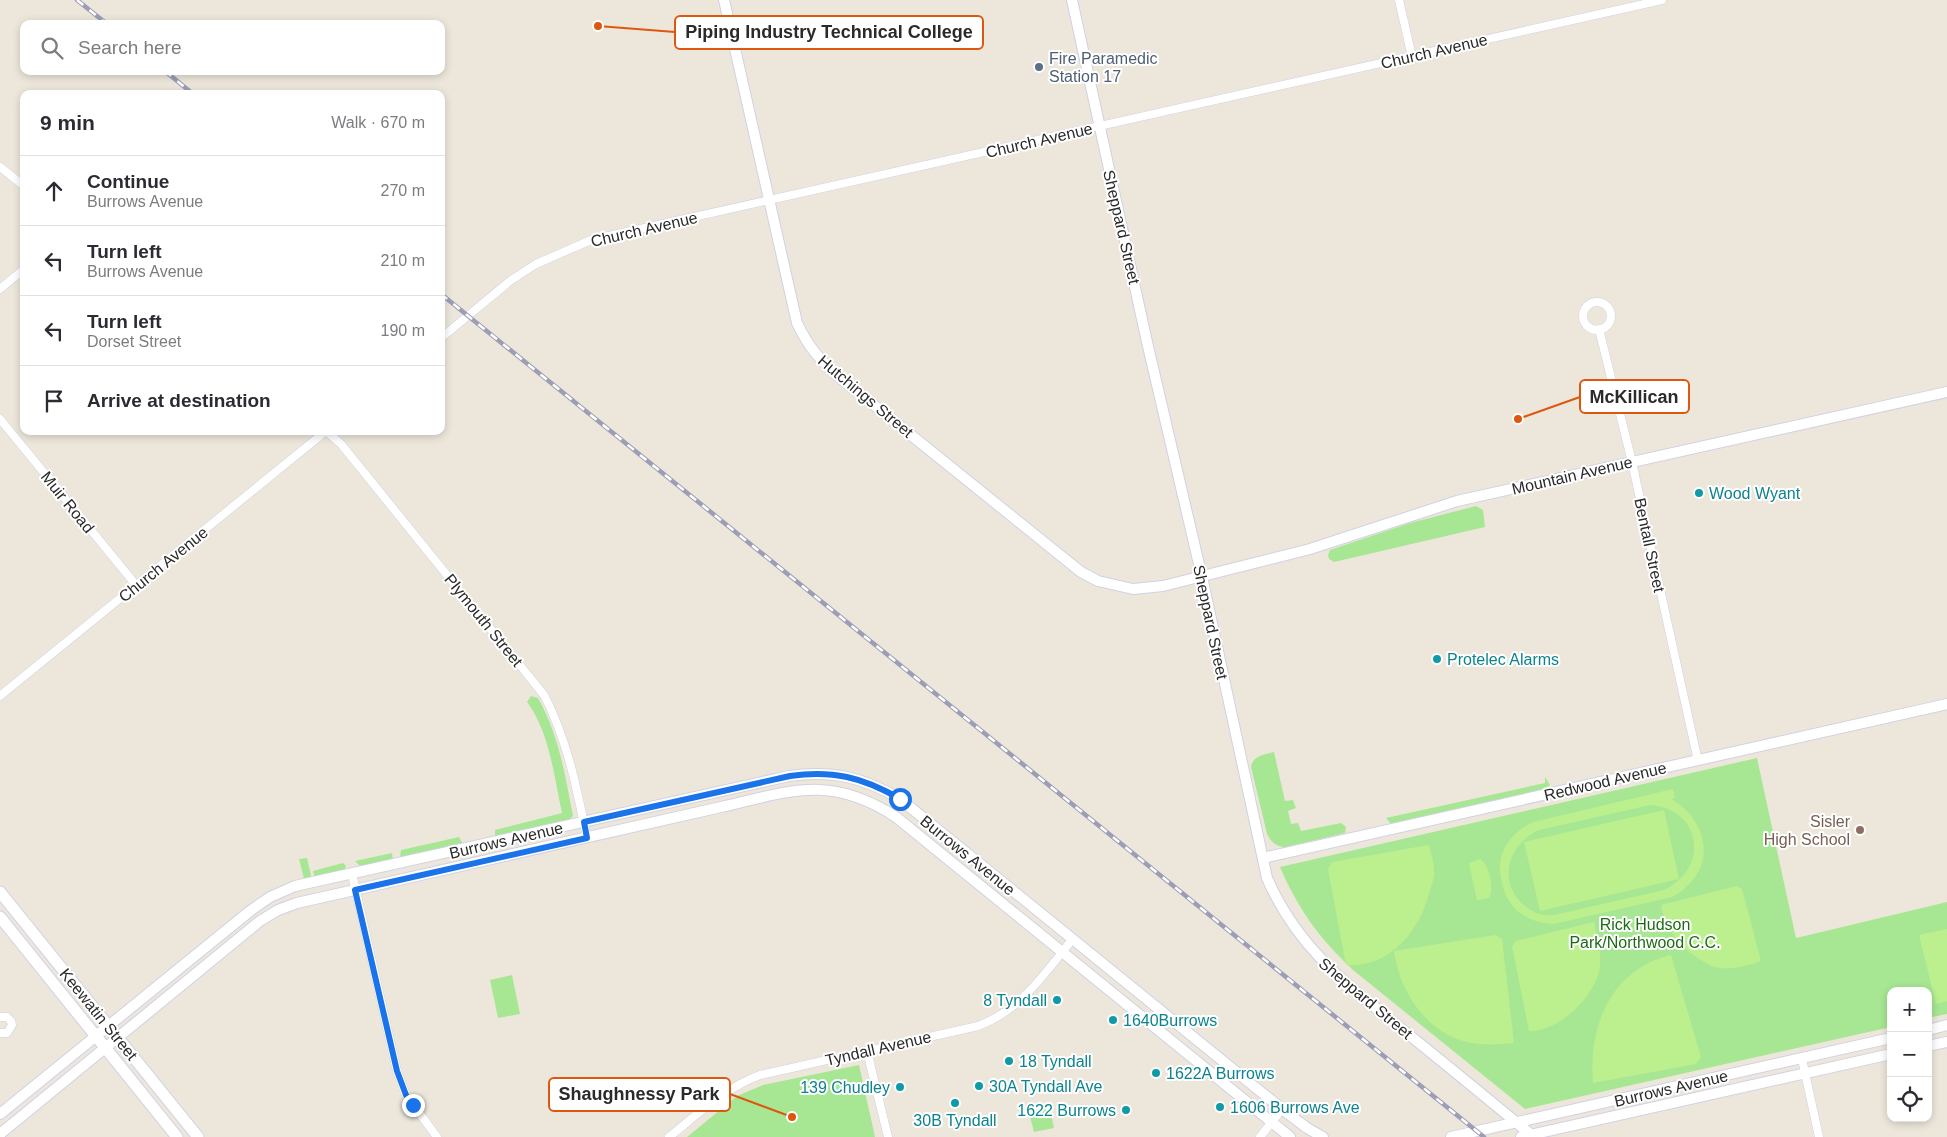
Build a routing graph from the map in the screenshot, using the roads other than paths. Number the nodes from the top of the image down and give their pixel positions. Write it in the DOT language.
graph roads {
  1 [pos="724,0"];
  2 [pos="1072,0"];
  3 [pos="1400,0"];
  4 [pos="1662,0"];
  5 [pos="1412,57"];
  6 [pos="1099,126"];
  7 [pos="0,167"];
  8 [pos="20,183"];
  9 [pos="769,200"];
  10 [pos="20,273"];
  11 [pos="0,288"];
  12 [pos="1600,329"];
  13 [pos="445,335"];
  14 [pos="1947,392"];
  15 [pos="0,419"];
  16 [pos="321,435"];
  17 [pos="331,435"];
  18 [pos="1632,462"];
  19 [pos="1202,577"];
  20 [pos="136,585"];
  21 [pos="0,696"];
  22 [pos="1947,704"];
  23 [pos="1698,761"];
  24 [pos="584,822"];
  25 [pos="587,838"];
  26 [pos="1263,858"];
  27 [pos="352,874"];
  28 [pos="355,890"];
  29 [pos="0,892"];
  30 [pos="0,917"];
  31 [pos="1072,940"];
  32 [pos="210,943"];
  33 [pos="1062,952"];
  34 [pos="220,954"];
  35 [pos="0,1017"];
  36 [pos="109,1025"];
  37 [pos="1947,1026"];
  38 [pos="1932,1029"];
  39 [pos="0,1033"];
  40 [pos="97,1035"];
  41 [pos="118,1038"];
  42 [pos="1887,1039"];
  43 [pos="1947,1042"];
  44 [pos="1932,1045"];
  45 [pos="106,1048"];
  46 [pos="867,1051"];
  47 [pos="1887,1055"];
  48 [pos="1802,1059"];
  49 [pos="1805,1074"];
  50 [pos="13,1103"];
  51 [pos="1282,1109"];
  52 [pos="0,1114"];
  53 [pos="23,1115"];
  54 [pos="1272,1122"];
  55 [pos="1517,1122"];
  56 [pos="0,1134"];
  57 [pos="1528,1136"];
  58 [pos="177,1137"];
  59 [pos="198,1137"];
  60 [pos="437,1137"];
  61 [pos="669,1137"];
  62 [pos="888,1137"];
  63 [pos="1260,1137"];
  64 [pos="1290,1137"];
  65 [pos="1323,1137"];
  66 [pos="1452,1137"];
  67 [pos="1819,1137"];
  1 -- 9 [label="street, Hutchings Street"];
  2 -- 6 [label="street, Sheppard Street"];
  3 -- 5 [label="street"];
  4 -- 5 [label="street, Church Avenue"];
  5 -- 6 [label="street, Church Avenue"];
  6 -- 9 [label="street, Church Avenue"];
  6 -- 19 [label="street, Sheppard Street"];
  7 -- 8 [label="street"];
  9 -- 13 [label="street, Church Avenue"];
  9 -- 19 [label="street, Hutchings Street"];
  10 -- 11 [label="street"];
  12 -- 18 [label="street, Bentall Street"];
  14 -- 18 [label="street, Mountain Avenue"];
  15 -- 20 [label="street, Muir Road"];
  16 -- 20 [label="street, Church Avenue"];
  17 -- 24 [label="street, Plymouth Street"];
  18 -- 19 [label="street, Mountain Avenue"];
  18 -- 23 [label="street, Bentall Street"];
  19 -- 26 [label="street, Sheppard Street"];
  20 -- 21 [label="street, Church Avenue"];
  22 -- 23 [label="street, Redwood Avenue"];
  23 -- 26 [label="street, Redwood Avenue"];
  24 -- 25 [label="street, Plymouth Street"];
  24 -- 27 [label="street, Burrows Avenue"];
  24 -- 31 [label="street, Burrows Avenue"];
  25 -- 28 [label="street, Burrows Avenue"];
  25 -- 33 [label="street, Burrows Avenue"];
  26 -- 55 [label="street, Sheppard Street"];
  27 -- 28 [label="street"];
  27 -- 32 [label="street, Burrows Avenue"];
  28 -- 34 [label="street, Burrows Avenue"];
  28 -- 60 [label="street"];
  29 -- 36 [label="main road, Keewatin Street"];
  30 -- 40 [label="main road, Keewatin Street"];
  31 -- 33 [label="street, Tyndall Avenue"];
  31 -- 51 [label="street, Burrows Avenue"];
  32 -- 34 [label="street"];
  32 -- 36 [label="street, Burrows Avenue"];
  33 -- 46 [label="street, Tyndall Avenue"];
  33 -- 54 [label="street, Burrows Avenue"];
  34 -- 41 [label="street, Burrows Avenue"];
  35 -- 39 [label="street"];
  36 -- 40 [label="street, Burrows Avenue"];
  36 -- 41 [label="main road, Keewatin Street"];
  37 -- 38 [label="street"];
  40 -- 45 [label="main road, Keewatin Street"];
  40 -- 50 [label="street, Burrows Avenue"];
  41 -- 45 [label="street, Burrows Avenue"];
  41 -- 59 [label="main road, Keewatin Street"];
  42 -- 48 [label="street, Burrows Avenue"];
  43 -- 44 [label="street"];
  45 -- 53 [label="street, Burrows Avenue"];
  45 -- 58 [label="main road, Keewatin Street"];
  46 -- 61 [label="street, Tyndall Avenue"];
  46 -- 62 [label="street"];
  47 -- 49 [label="street, Burrows Avenue"];
  48 -- 49 [label="street"];
  48 -- 55 [label="street, Burrows Avenue"];
  49 -- 57 [label="street, Burrows Avenue"];
  49 -- 67 [label="street"];
  50 -- 52 [label="street, Burrows Avenue"];
  50 -- 53 [label="street"];
  51 -- 54 [label="street"];
  51 -- 65 [label="street, Burrows Avenue"];
  53 -- 56 [label="street, Burrows Avenue"];
  54 -- 63 [label="street"];
  54 -- 64 [label="street, Burrows Avenue"];
  55 -- 57 [label="street, Sheppard Street"];
  55 -- 66 [label="street, Burrows Avenue"];
}
